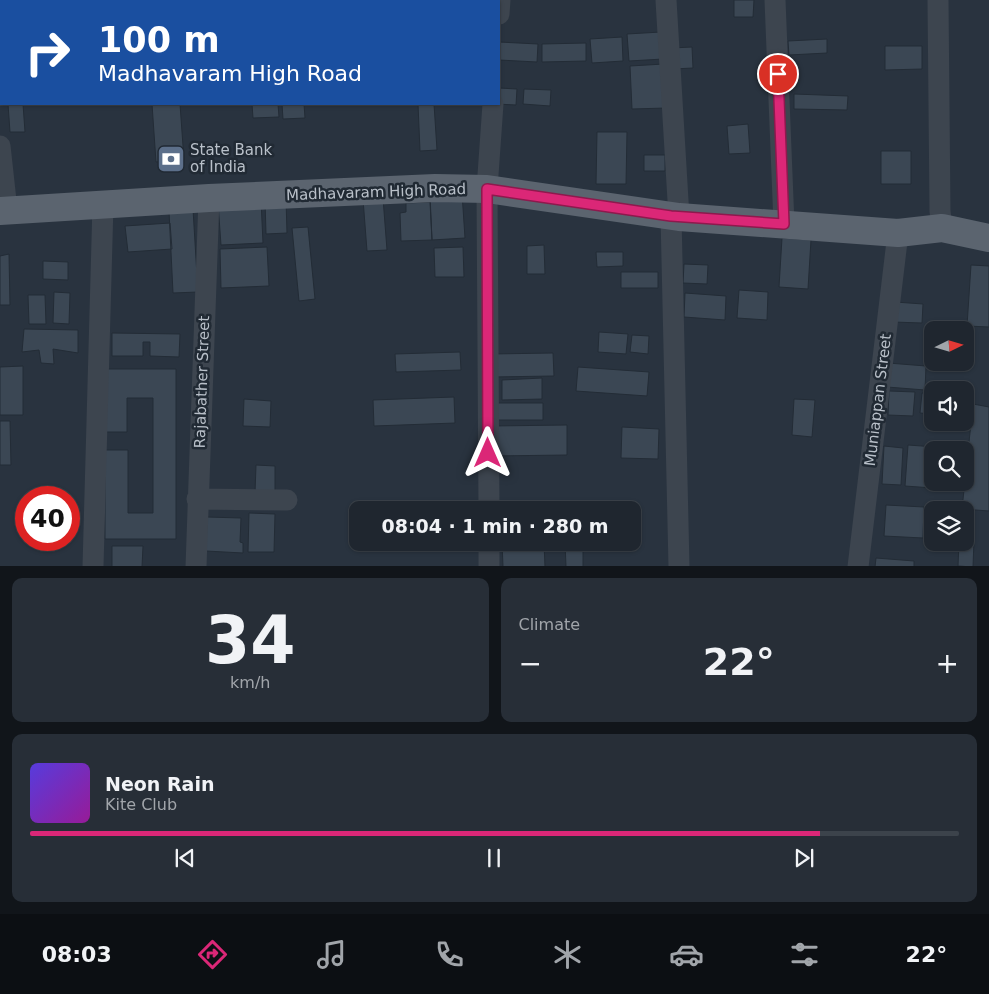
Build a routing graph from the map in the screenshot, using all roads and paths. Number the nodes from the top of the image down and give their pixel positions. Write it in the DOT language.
graph roads {
  1 [pos="666,0"];
  2 [pos="775,0"];
  3 [pos="938,0"];
  4 [pos="493,105"];
  5 [pos="0,146"];
  6 [pos="487,189"];
  7 [pos="209,198"];
  8 [pos="103,204"];
  9 [pos="3,211"];
  10 [pos="675,217"];
  11 [pos="784,224"];
  12 [pos="942,228"];
  13 [pos="898,233"];
  14 [pos="989,238"];
  15 [pos="197,499"];
  16 [pos="287,500"];
  17 [pos="489,501"];
  18 [pos="489,551"];
  19 [pos="93,566"];
  20 [pos="196,566"];
  21 [pos="489,566"];
  22 [pos="680,566"];
  23 [pos="858,566"];
  1 -- 10 [label="street"];
  2 -- 11 [label="street"];
  3 -- 12 [label="street"];
  4 -- 6 [label="street"];
  5 -- 9 [label="street"];
  6 -- 7 [label="main road, Madhavaram High Road"];
  6 -- 10 [label="main road, Madhavaram High Road"];
  6 -- 17 [label="street"];
  7 -- 8 [label="main road, Madhavaram High Road"];
  7 -- 15 [label="street, Rajabather Street"];
  8 -- 9 [label="main road, Madhavaram High Road"];
  8 -- 19 [label="street"];
  10 -- 11 [label="main road, Madhavaram High Road"];
  10 -- 22 [label="street"];
  11 -- 13 [label="main road, Madhavaram High Road"];
  12 -- 13 [label="main road, Madhavaram High Road"];
  12 -- 14 [label="main road, Madhavaram High Road"];
  13 -- 23 [label="street, Muniappan Street"];
  15 -- 16 [label="street"];
  15 -- 20 [label="street, Rajabather Street"];
  18 -- 21 [label="street"];
}
